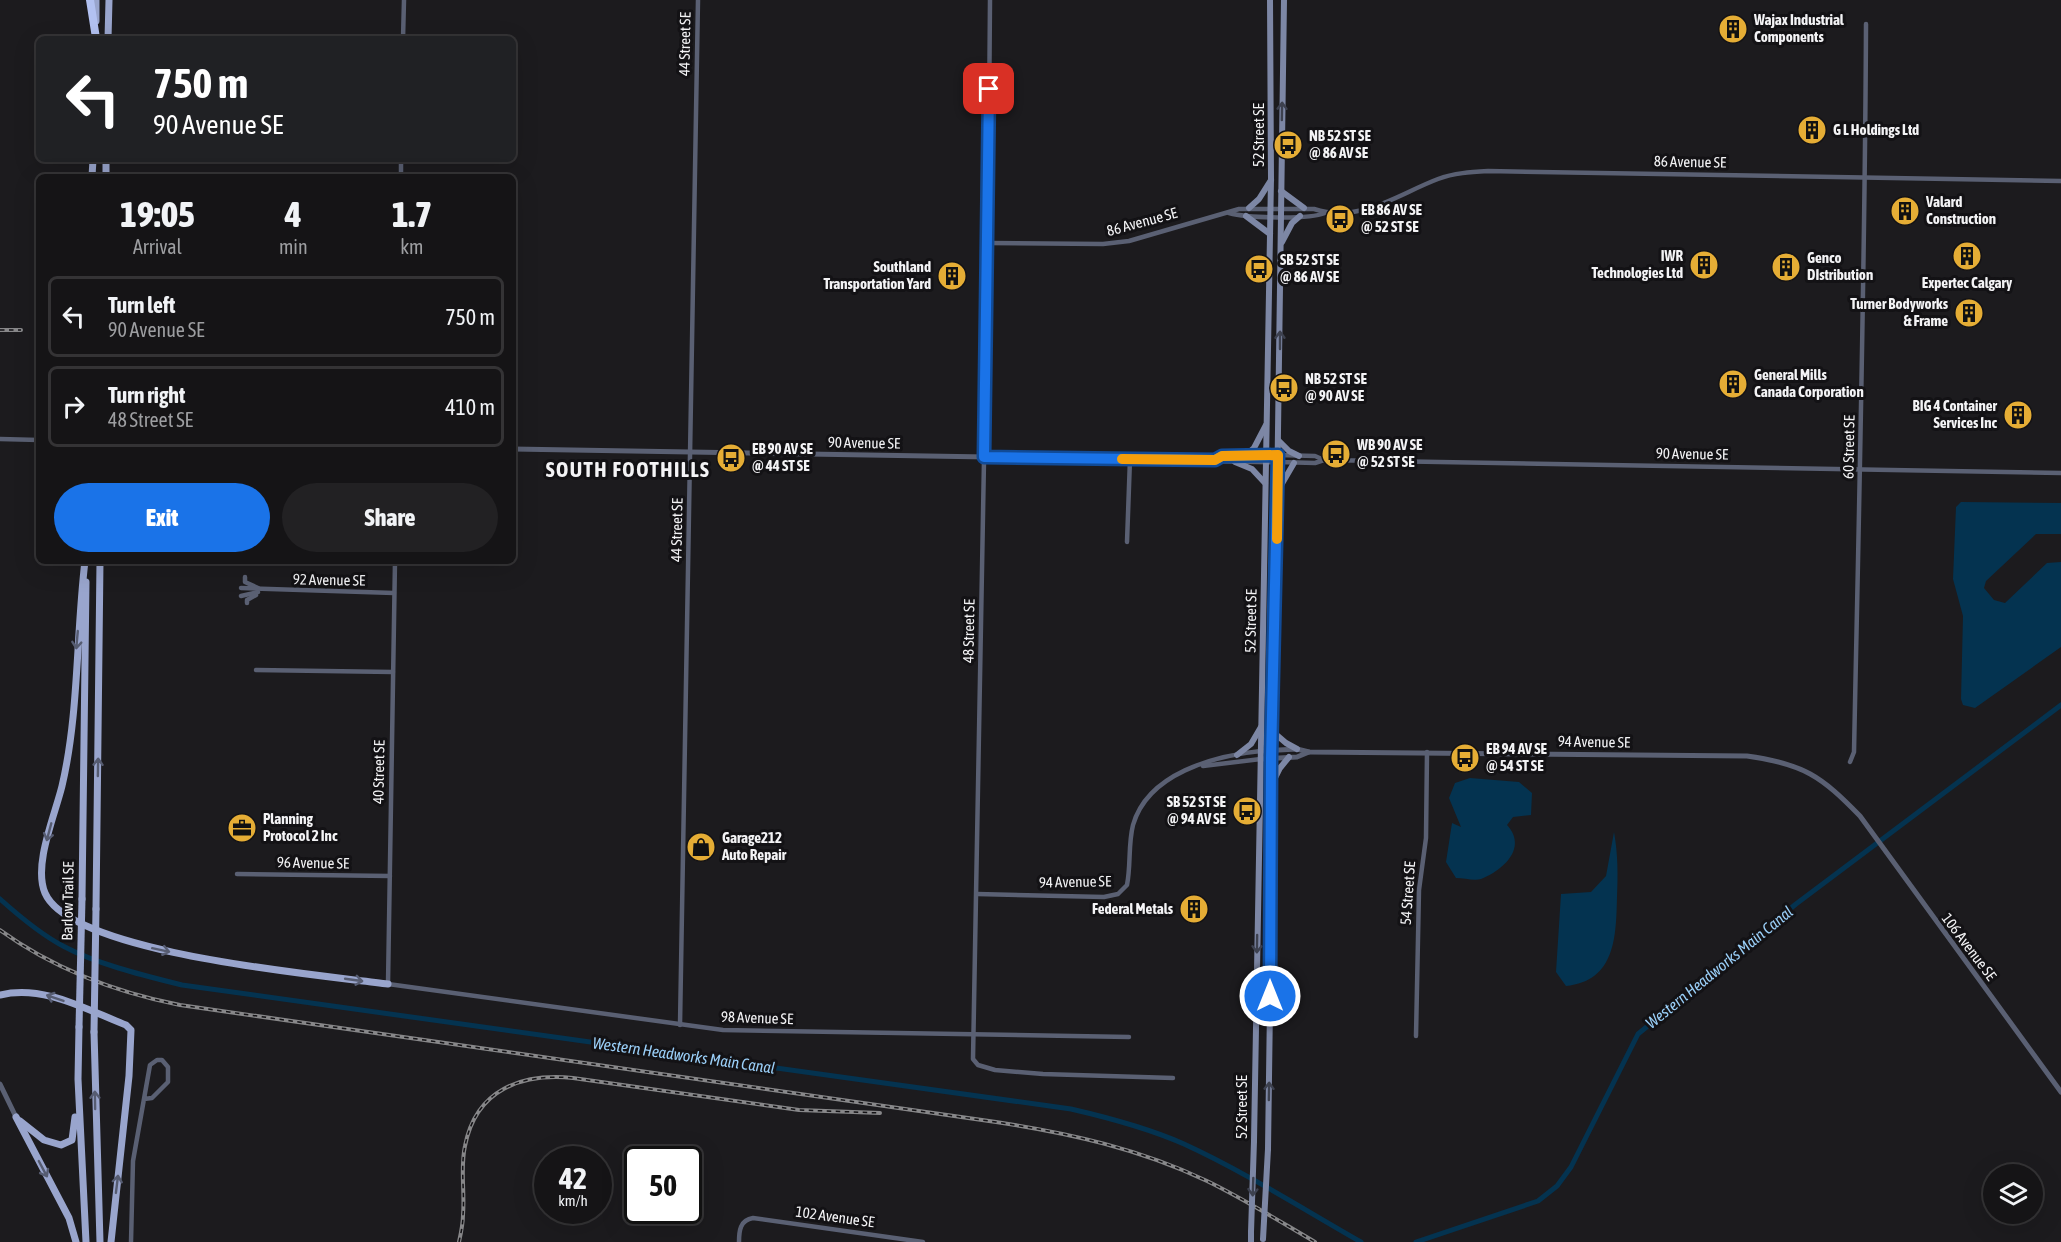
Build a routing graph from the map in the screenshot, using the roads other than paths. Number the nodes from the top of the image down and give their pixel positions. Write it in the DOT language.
graph roads {
  1 [pos="90,0"];
  2 [pos="96,0"];
  3 [pos="111,0"];
  4 [pos="404,0"];
  5 [pos="698,0"];
  6 [pos="990,0"];
  7 [pos="1270,0"];
  8 [pos="1284,0"];
  9 [pos="1866,24"];
  10 [pos="96,36"];
  11 [pos="96,36"];
  12 [pos="108,36"];
  13 [pos="403,36"];
  14 [pos="1866,177"];
  15 [pos="1271,179"];
  16 [pos="2061,181"];
  17 [pos="1281,191"];
  18 [pos="1249,208"];
  19 [pos="1271,208"];
  20 [pos="1281,208"];
  21 [pos="1304,208"];
  22 [pos="1229,213"];
  23 [pos="1326,213"];
  24 [pos="1246,216"];
  25 [pos="1270,216"];
  26 [pos="1281,216"];
  27 [pos="1300,216"];
  28 [pos="1270,234"];
  29 [pos="988,243"];
  30 [pos="1280,245"];
  31 [pos="1268,422"];
  32 [pos="0,439"];
  33 [pos="36,440"];
  34 [pos="1279,441"];
  35 [pos="516,449"];
  36 [pos="691,452"];
  37 [pos="1246,455"];
  38 [pos="1299,456"];
  39 [pos="984,457"];
  40 [pos="1265,458"];
  41 [pos="1130,459"];
  42 [pos="1278,459"];
  43 [pos="1323,459"];
  44 [pos="1215,460"];
  45 [pos="1236,462"];
  46 [pos="1294,463"];
  47 [pos="1860,469"];
  48 [pos="2061,473"];
  49 [pos="1265,483"];
  50 [pos="1278,491"];
  51 [pos="1127,542"];
  52 [pos="86,564"];
  53 [pos="86,564"];
  54 [pos="101,564"];
  55 [pos="395,564"];
  56 [pos="245,577"];
  57 [pos="241,588"];
  58 [pos="264,591"];
  59 [pos="394,593"];
  60 [pos="241,596"];
  61 [pos="247,603"];
  62 [pos="256,670"];
  63 [pos="393,672"];
  64 [pos="1262,727"];
  65 [pos="1272,731"];
  66 [pos="1297,749"];
  67 [pos="1272,750"];
  68 [pos="1261,751"];
  69 [pos="1309,752"];
  70 [pos="1427,752"];
  71 [pos="1238,755"];
  72 [pos="1289,757"];
  73 [pos="1271,758"];
  74 [pos="1261,759"];
  75 [pos="1850,762"];
  76 [pos="1197,766"];
  77 [pos="1271,785"];
  78 [pos="1860,816"];
  79 [pos="237,874"];
  80 [pos="390,876"];
  81 [pos="977,894"];
  82 [pos="388,984"];
  83 [pos="0,995"];
  84 [pos="680,1025"];
  85 [pos="974,1035"];
  86 [pos="1416,1036"];
  87 [pos="1129,1037"];
  88 [pos="1173,1078"];
  89 [pos="78,1079"];
  90 [pos="0,1084"];
  91 [pos="2061,1092"];
  92 [pos="144,1099"];
  93 [pos="16,1117"];
  94 [pos="1263,1241"];
  95 [pos="76,1242"];
  96 [pos="86,1242"];
  97 [pos="100,1242"];
  98 [pos="111,1242"];
  99 [pos="131,1242"];
  100 [pos="739,1242"];
  101 [pos="923,1242"];
  102 [pos="1251,1242"];
  1 -- 10 [label="highway"];
  2 -- 11 [label="main road"];
  3 -- 12 [label="main road"];
  4 -- 13 [label="street"];
  5 -- 36 [label="street, 44 Street SE"];
  6 -- 29 [label="street, 48 Street SE"];
  7 -- 15 [label="main road, 52 Street SE"];
  17 -- 8 [label="main road, 52 Street SE, one-way"];
  9 -- 14 [label="street, 60 Street SE"];
  14 -- 16 [label="street, 86 Avenue SE"];
  14 -- 23 [label="street, 86 Avenue SE"];
  14 -- 47 [label="street, 60 Street SE"];
  15 -- 18 [label="main road"];
  15 -- 19 [label="main road, 52 Street SE"];
  17 -- 20 [label="main road, 52 Street SE"];
  17 -- 21 [label="main road"];
  18 -- 19 [label="street, 86 Avenue SE"];
  18 -- 22 [label="street, 86 Avenue SE"];
  19 -- 20 [label="street, 86 Avenue SE"];
  19 -- 25 [label="main road, 52 Street SE"];
  20 -- 21 [label="street, 86 Avenue SE"];
  20 -- 26 [label="main road, 52 Street SE"];
  21 -- 23 [label="street, 86 Avenue SE"];
  22 -- 24 [label="street, 86 Avenue SE"];
  22 -- 29 [label="street, 86 Avenue SE"];
  23 -- 27 [label="street, 86 Avenue SE"];
  24 -- 25 [label="street, 86 Avenue SE"];
  24 -- 28 [label="main road"];
  25 -- 26 [label="street, 86 Avenue SE"];
  25 -- 28 [label="main road, 52 Street SE"];
  26 -- 27 [label="street, 86 Avenue SE"];
  26 -- 30 [label="main road, 52 Street SE"];
  27 -- 30 [label="main road"];
  28 -- 31 [label="main road, 52 Street SE"];
  29 -- 39 [label="street, 48 Street SE"];
  34 -- 30 [label="main road, 52 Street SE, one-way"];
  31 -- 37 [label="main road"];
  31 -- 40 [label="main road, 52 Street SE"];
  32 -- 33 [label="street"];
  34 -- 38 [label="main road"];
  34 -- 42 [label="main road, 52 Street SE"];
  35 -- 36 [label="street, 90 Avenue SE"];
  36 -- 39 [label="street, 90 Avenue SE"];
  36 -- 84 [label="street, 44 Street SE"];
  37 -- 40 [label="street, 90 Avenue SE"];
  37 -- 44 [label="street, 90 Avenue SE"];
  38 -- 42 [label="street, 90 Avenue SE"];
  38 -- 43 [label="street, 90 Avenue SE"];
  39 -- 41 [label="street, 90 Avenue SE"];
  39 -- 81 [label="street, 48 Street SE"];
  40 -- 42 [label="street, 90 Avenue SE"];
  40 -- 45 [label="street, 90 Avenue SE"];
  40 -- 49 [label="main road, 52 Street SE"];
  41 -- 44 [label="street, 90 Avenue SE"];
  41 -- 51 [label="street"];
  42 -- 46 [label="street, 90 Avenue SE"];
  42 -- 50 [label="main road, 52 Street SE"];
  43 -- 46 [label="street, 90 Avenue SE"];
  43 -- 47 [label="street, 90 Avenue SE"];
  44 -- 45 [label="street, 90 Avenue SE"];
  45 -- 49 [label="main road"];
  46 -- 50 [label="main road"];
  47 -- 48 [label="street, 90 Avenue SE"];
  47 -- 75 [label="street, 60 Street SE"];
  49 -- 64 [label="main road, 52 Street SE"];
  50 -- 65 [label="main road, 52 Street SE"];
  52 -- 89 [label="main road, Barlow Trail SE, bridge"];
  53 -- 82 [label="main road, one-way"];
  97 -- 54 [label="main road, Barlow Trail SE, one-way, bridge"];
  55 -- 59 [label="street, 40 Street SE"];
  56 -- 58 [label="street"];
  57 -- 58 [label="street"];
  58 -- 59 [label="street, 92 Avenue SE"];
  58 -- 60 [label="street"];
  58 -- 61 [label="street"];
  59 -- 63 [label="street, 40 Street SE"];
  62 -- 63 [label="street"];
  63 -- 80 [label="street, 40 Street SE"];
  64 -- 68 [label="main road, 52 Street SE"];
  64 -- 71 [label="main road"];
  65 -- 66 [label="main road"];
  65 -- 67 [label="main road, 52 Street SE"];
  66 -- 67 [label="street, 94 Avenue SE"];
  66 -- 69 [label="street, 94 Avenue SE"];
  67 -- 68 [label="street, 94 Avenue SE"];
  67 -- 73 [label="main road, 52 Street SE"];
  68 -- 71 [label="street, 94 Avenue SE"];
  68 -- 74 [label="main road, 52 Street SE"];
  69 -- 70 [label="street, 94 Avenue SE"];
  69 -- 72 [label="street, 94 Avenue SE"];
  70 -- 78 [label="street, 94 Avenue SE"];
  70 -- 86 [label="street, 54 Street SE"];
  71 -- 76 [label="street, 94 Avenue SE"];
  72 -- 73 [label="street, 94 Avenue SE"];
  72 -- 77 [label="main road"];
  73 -- 74 [label="street, 94 Avenue SE"];
  73 -- 77 [label="main road, 52 Street SE"];
  74 -- 76 [label="street, 94 Avenue SE"];
  74 -- 102 [label="main road, 52 Street SE, one-way, bridge"];
  76 -- 81 [label="street, 94 Avenue SE"];
  94 -- 77 [label="main road, 52 Street SE, one-way, bridge"];
  78 -- 91 [label="street, 106 Avenue SE"];
  79 -- 80 [label="street, 96 Avenue SE"];
  80 -- 82 [label="street, 40 Street SE"];
  81 -- 85 [label="street, 48 Street SE"];
  82 -- 84 [label="street, 98 Avenue SE"];
  98 -- 83 [label="main road, one-way"];
  84 -- 85 [label="street, 98 Avenue SE"];
  85 -- 87 [label="street, 98 Avenue SE"];
  85 -- 88 [label="street, 48 Street SE"];
  89 -- 93 [label="main road"];
  89 -- 96 [label="main road, Barlow Trail SE"];
  90 -- 93 [label="street"];
  92 -- 92 [label="street"];
  92 -- 99 [label="street"];
  93 -- 95 [label="main road, one-way"];
  100 -- 101 [label="street, 102 Avenue SE"];
}
